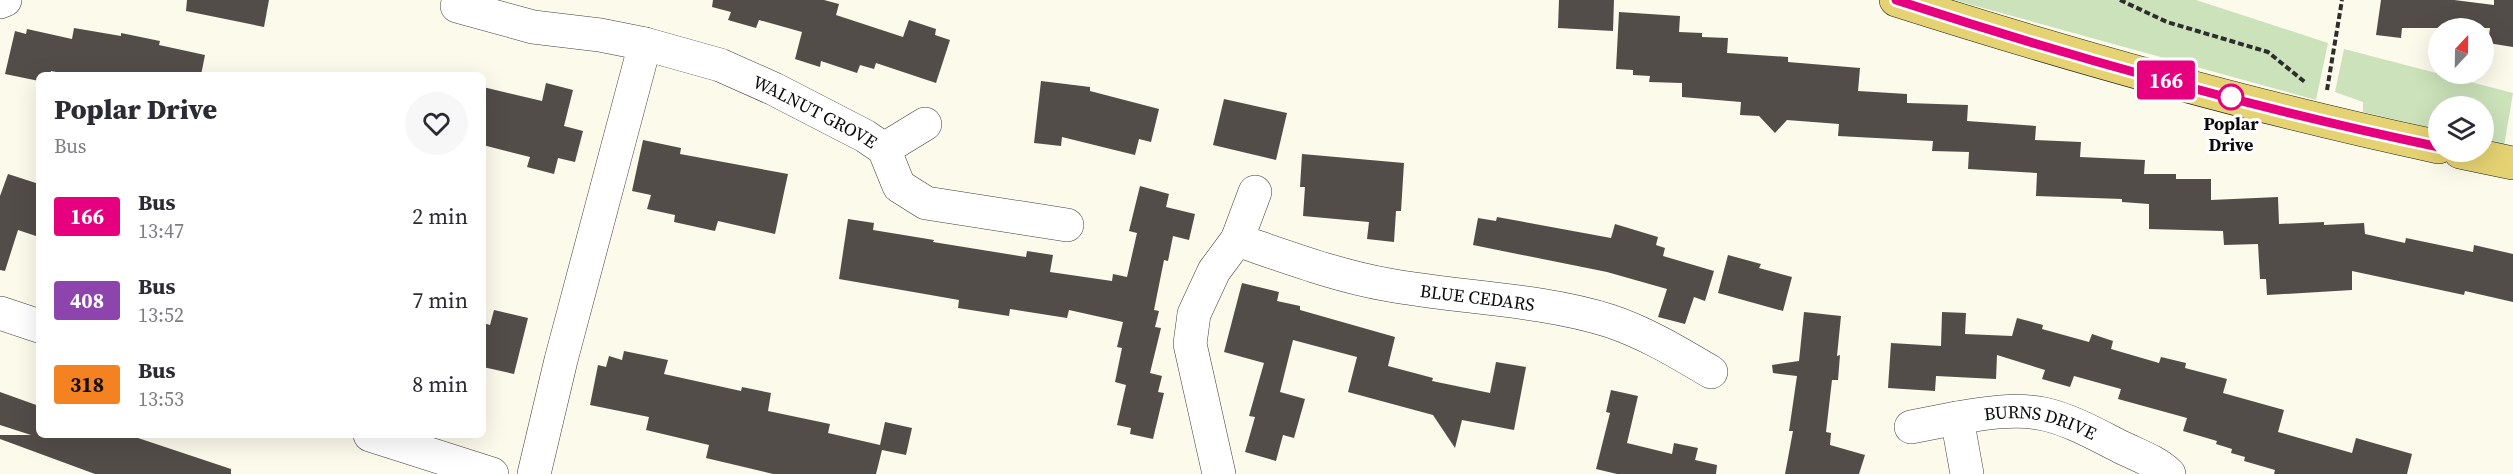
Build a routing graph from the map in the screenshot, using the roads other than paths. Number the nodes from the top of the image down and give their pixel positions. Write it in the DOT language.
graph roads {
  1 [pos="5,0"];
  2 [pos="1896,0"];
  3 [pos="0,2"];
  4 [pos="457,6"];
  5 [pos="645,44"];
  6 [pos="925,124"];
  7 [pos="2428,145"];
  8 [pos="884,149"];
  9 [pos="2494,159"];
  10 [pos="2513,163"];
  11 [pos="1255,192"];
  12 [pos="1067,225"];
  13 [pos="1237,240"];
  14 [pos="0,313"];
  15 [pos="36,325"];
  16 [pos="1711,372"];
  17 [pos="1957,418"];
  18 [pos="1911,427"];
  19 [pos="379,438"];
  20 [pos="492,474"];
  21 [pos="534,474"];
  22 [pos="1219,474"];
  23 [pos="1967,474"];
  24 [pos="2169,474"];
  1 -- 3 [label="street"];
  2 -- 7 [label="main road"];
  4 -- 5 [label="street, WALNUT GROVE"];
  5 -- 8 [label="street, WALNUT GROVE"];
  5 -- 21 [label="street"];
  6 -- 8 [label="street"];
  8 -- 12 [label="street, WALNUT GROVE"];
  9 -- 10 [label="main road"];
  11 -- 13 [label="street"];
  13 -- 16 [label="street, BLUE CEDARS"];
  13 -- 22 [label="street"];
  14 -- 15 [label="street"];
  17 -- 18 [label="street"];
  17 -- 23 [label="street, BURNS DRIVE"];
  17 -- 24 [label="street, BURNS DRIVE"];
  19 -- 20 [label="street"];
}
